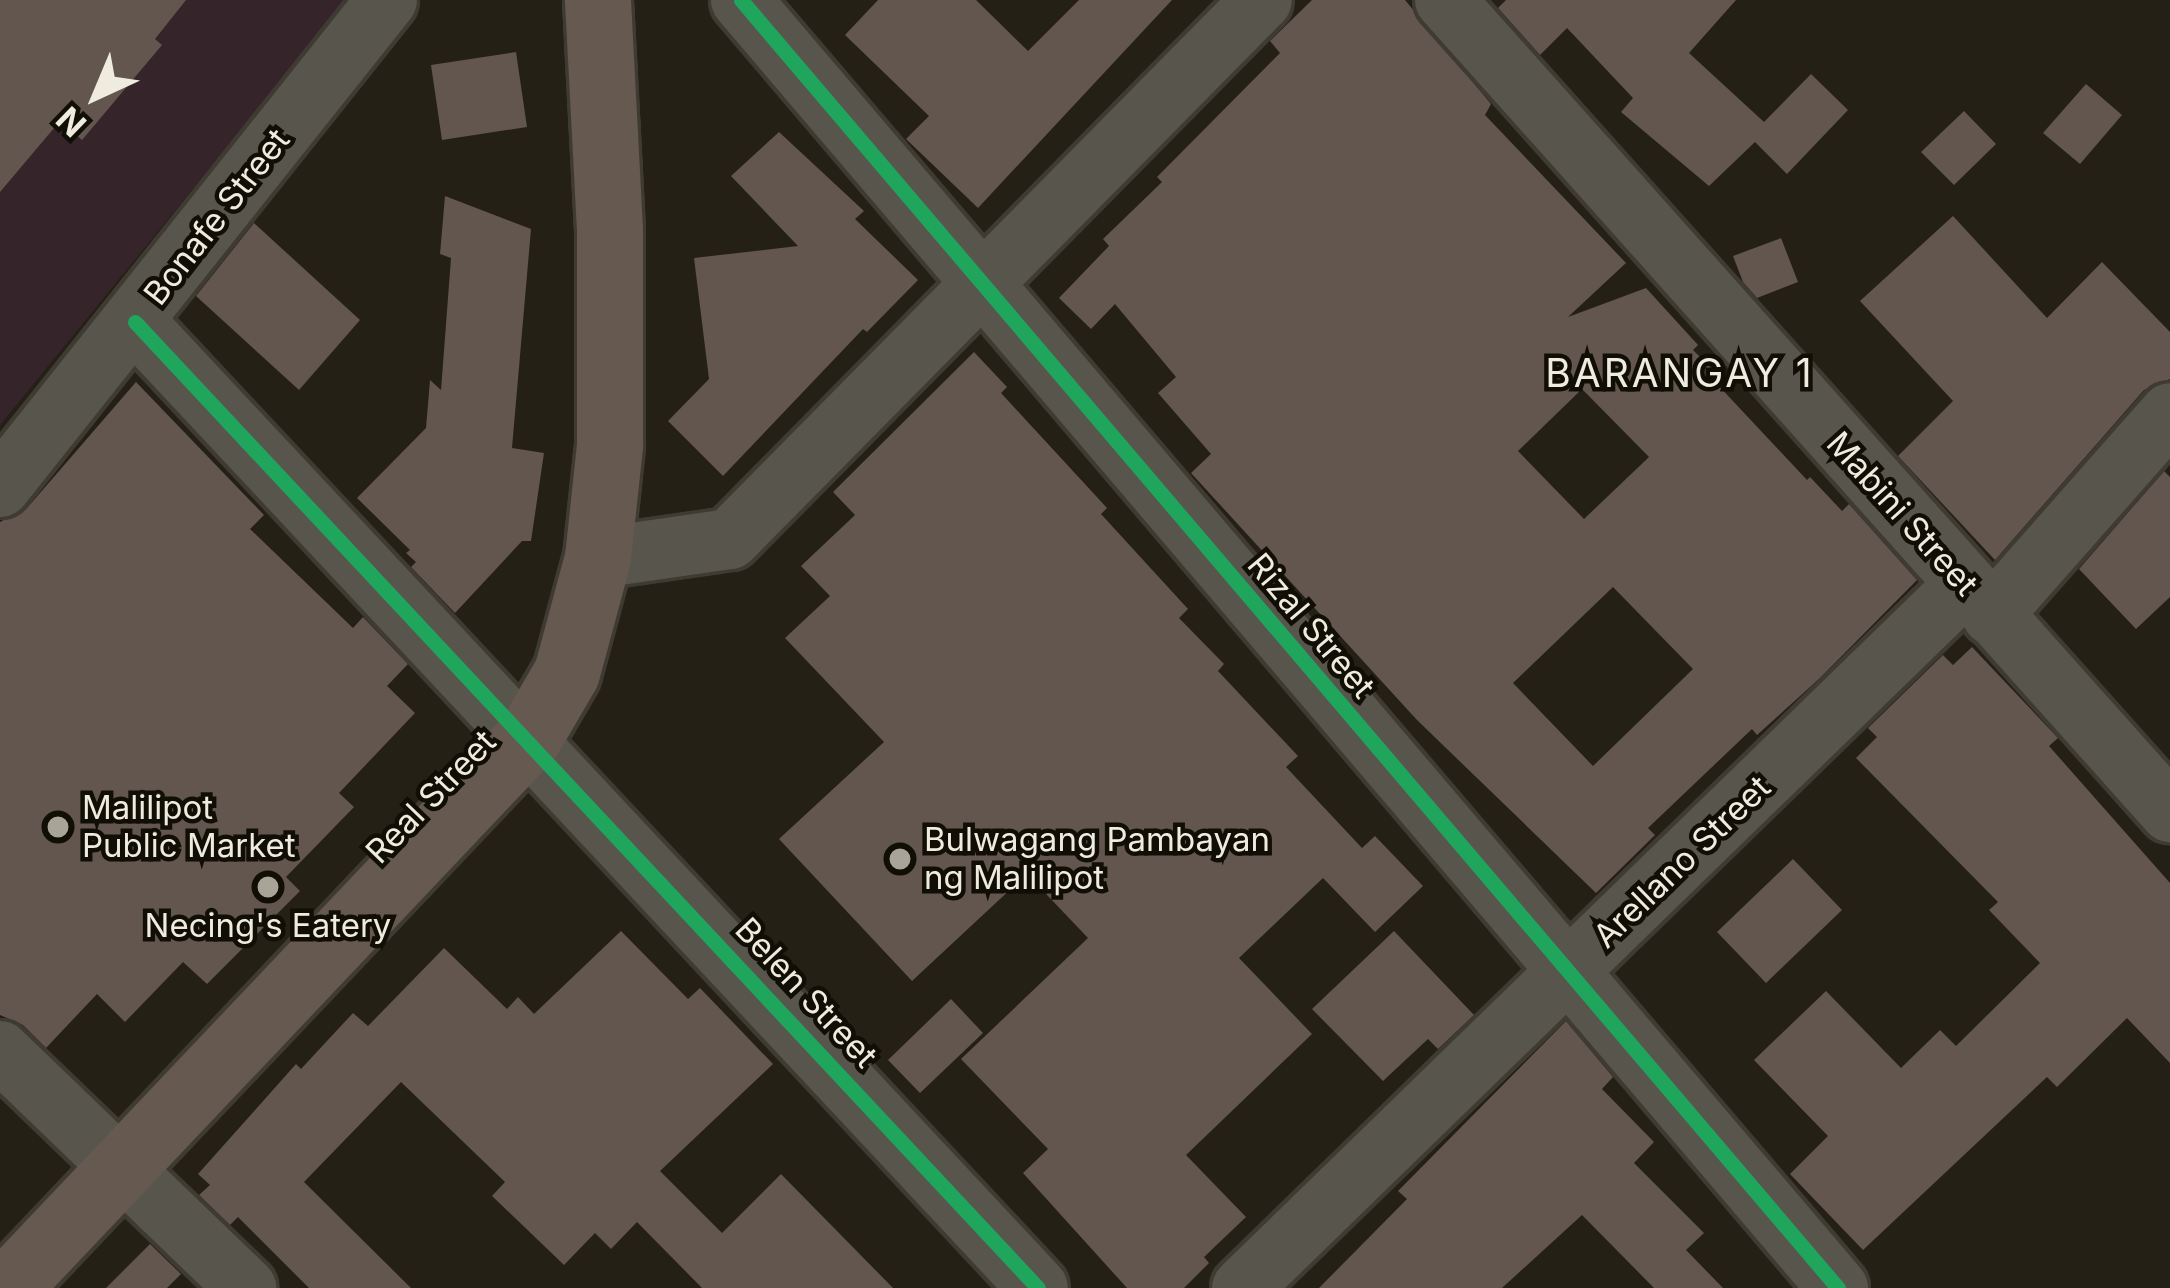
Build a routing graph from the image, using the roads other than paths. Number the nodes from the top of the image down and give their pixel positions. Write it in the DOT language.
graph roads {
  1 [pos="387,0"];
  2 [pos="598,0"];
  3 [pos="741,0"];
  4 [pos="1262,0"];
  5 [pos="1444,0"];
  6 [pos="982,286"];
  7 [pos="135,322"];
  8 [pos="2170,413"];
  9 [pos="0,488"];
  10 [pos="598,558"];
  11 [pos="1978,600"];
  12 [pos="529,738"];
  13 [pos="2170,812"];
  14 [pos="1568,974"];
  15 [pos="0,1051"];
  16 [pos="119,1165"];
  17 [pos="8,1288"];
  18 [pos="246,1288"];
  19 [pos="1038,1288"];
  20 [pos="1242,1288"];
  21 [pos="1838,1288"];
  1 -- 7 [label="street, Bonafe Street"];
  2 -- 10 [label="main road, Real Street"];
  3 -- 6 [label="street, Rizal Street"];
  4 -- 6 [label="street"];
  5 -- 11 [label="street, Mabini Street"];
  6 -- 10 [label="street"];
  6 -- 14 [label="street, Rizal Street"];
  7 -- 9 [label="street, Bonafe Street"];
  7 -- 12 [label="street, Belen Street"];
  8 -- 11 [label="street, Arellano Street"];
  10 -- 12 [label="main road, Real Street"];
  11 -- 13 [label="street, Mabini Street"];
  11 -- 14 [label="street, Arellano Street"];
  12 -- 16 [label="main road, Real Street"];
  12 -- 19 [label="street, Belen Street"];
  14 -- 20 [label="street, Arellano Street"];
  14 -- 21 [label="street, Rizal Street"];
  15 -- 16 [label="street"];
  16 -- 17 [label="main road, Real Street"];
  16 -- 18 [label="street"];
}
